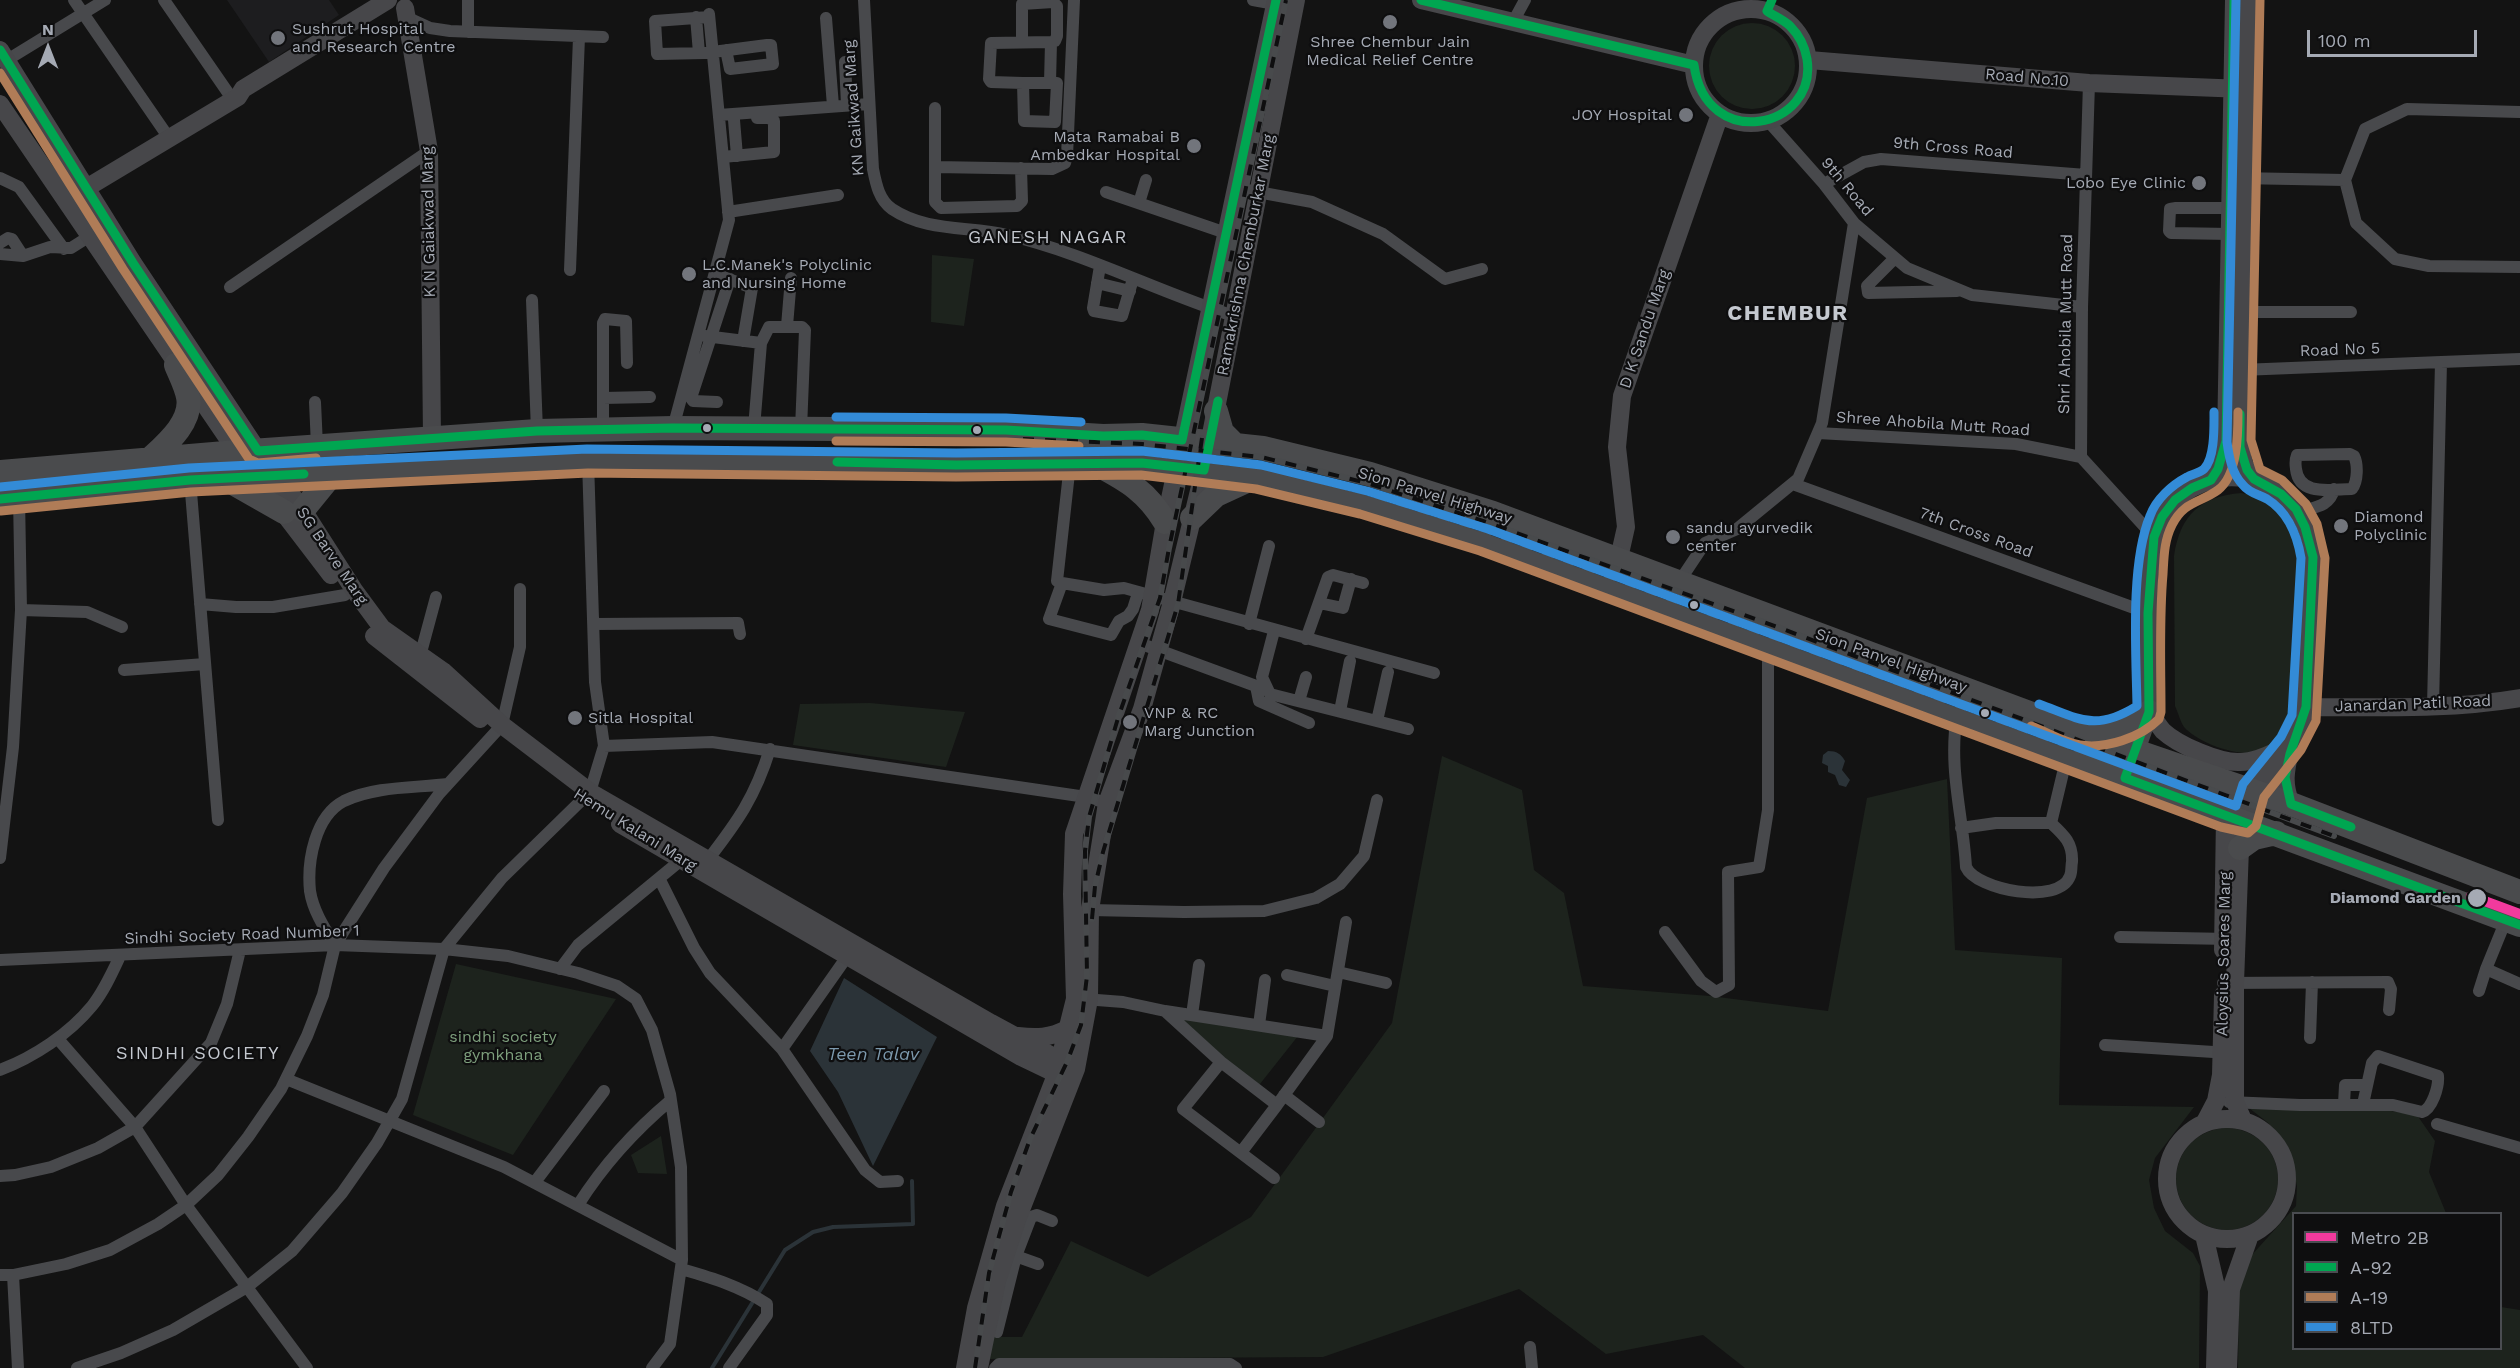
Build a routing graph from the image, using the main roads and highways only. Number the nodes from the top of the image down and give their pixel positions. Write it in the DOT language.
graph roads {
  1 [pos="1296,0"];
  2 [pos="1421,0"];
  3 [pos="2235,0"];
  4 [pos="2248,0"];
  5 [pos="1275,2"];
  6 [pos="398,5"];
  7 [pos="1769,5"];
  8 [pos="4,55"];
  9 [pos="1809,60"];
  10 [pos="1694,65"];
  11 [pos="1257,87"];
  12 [pos="2240,89"];
  13 [pos="1278,90"];
  14 [pos="0,104"];
  15 [pos="1720,114"];
  16 [pos="2238,178"];
  17 [pos="87,187"];
  18 [pos="66,200"];
  19 [pos="176,365"];
  20 [pos="1216,411"];
  21 [pos="432,438"];
  22 [pos="1182,440"];
  23 [pos="1209,443"];
  24 [pos="1234,445"];
  25 [pos="248,451"];
  26 [pos="149,460"];
  27 [pos="1096,464"];
  28 [pos="1177,467"];
  29 [pos="1204,470"];
  30 [pos="0,472"];
  31 [pos="334,472"];
  32 [pos="266,476"];
  33 [pos="1258,477"];
  34 [pos="225,478"];
  35 [pos="2211,480"];
  36 [pos="2254,480"];
  37 [pos="9,498"];
  38 [pos="293,511"];
  39 [pos="1192,518"];
  40 [pos="1165,522"];
  41 [pos="1619,558"];
  42 [pos="1607,584"];
  43 [pos="416,662"];
  44 [pos="2520,698"];
  45 [pos="2306,706"];
  46 [pos="2149,712"];
  47 [pos="500,728"];
  48 [pos="2083,733"];
  49 [pos="2291,744"];
  50 [pos="2135,751"];
  51 [pos="2126,778"];
  52 [pos="2243,787"];
  53 [pos="2291,804"];
  54 [pos="2235,819"];
  55 [pos="2276,833"];
  56 [pos="685,856"];
  57 [pos="2234,861"];
  58 [pos="1072,882"];
  59 [pos="1093,882"];
  60 [pos="2520,892"];
  61 [pos="2513,923"];
  62 [pos="852,951"];
  63 [pos="1081,963"];
  64 [pos="1082,999"];
  65 [pos="1067,1029"];
  66 [pos="1013,1036"];
  67 [pos="2229,1053"];
  68 [pos="1065,1072"];
  69 [pos="2243,1120"];
  70 [pos="2205,1122"];
  71 [pos="2204,1235"];
  72 [pos="2250,1235"];
  73 [pos="975,1347"];
  74 [pos="965,1368"];
  75 [pos="979,1368"];
  76 [pos="2215,1368"];
  77 [pos="2228,1368"];
  1 -- 13 [label="main road, Ramakrishna Chemburkar Marg"];
  2 -- 10 [label="main road"];
  3 -- 12 [label="main road"];
  4 -- 12 [label="main road"];
  5 -- 11 [label="main road, Ramakrishna Chemburkar Marg"];
  6 -- 17 [label="main road"];
  6 -- 21 [label="main road, K N Gaiakwad Marg"];
  7 -- 9 [label="main road"];
  7 -- 10 [label="main road"];
  8 -- 17 [label="main road, SG Barve Marg"];
  9 -- 12 [label="main road, Road No.10"];
  9 -- 15 [label="main road"];
  10 -- 15 [label="main road"];
  11 -- 13 [label="main road"];
  11 -- 22 [label="main road, Ramakrishna Chemburkar Marg"];
  12 -- 16 [label="main road"];
  13 -- 20 [label="main road, Ramakrishna Chemburkar Marg"];
  14 -- 18 [label="main road"];
  15 -- 41 [label="main road, D K Sandu Marg"];
  16 -- 35 [label="main road"];
  16 -- 36 [label="main road"];
  17 -- 18 [label="main road"];
  17 -- 25 [label="main road, SG Barve Marg"];
  18 -- 19 [label="main road"];
  19 -- 25 [label="main road"];
  19 -- 26 [label="highway"];
  20 -- 23 [label="main road, Ramakrishna Chemburkar Marg"];
  20 -- 24 [label="highway"];
  21 -- 22 [label="highway, Sion Panvel Highway"];
  21 -- 25 [label="highway, Sion Panvel Highway"];
  22 -- 23 [label="highway, Sion Panvel Highway"];
  22 -- 28 [label="main road, Ramakrishna Chemburkar Marg"];
  23 -- 24 [label="highway, Sion Panvel Highway"];
  23 -- 29 [label="main road, Ramakrishna Chemburkar Marg"];
  24 -- 41 [label="highway, Sion Panvel Highway"];
  25 -- 26 [label="highway, Sion Panvel Highway"];
  25 -- 32 [label="main road, SG Barve Marg"];
  26 -- 30 [label="highway, Sion Panvel Highway"];
  27 -- 28 [label="highway, Sion Panvel Highway"];
  27 -- 31 [label="highway, Sion Panvel Highway"];
  27 -- 40 [label="highway"];
  28 -- 29 [label="highway, Sion Panvel Highway"];
  28 -- 40 [label="main road, Ramakrishna Chemburkar Marg"];
  29 -- 33 [label="highway, Sion Panvel Highway"];
  29 -- 39 [label="main road, Ramakrishna Chemburkar Marg"];
  31 -- 32 [label="highway, Sion Panvel Highway"];
  31 -- 38 [label="highway"];
  32 -- 34 [label="highway, Sion Panvel Highway"];
  32 -- 38 [label="main road, SG Barve Marg"];
  33 -- 39 [label="highway"];
  33 -- 42 [label="highway, Sion Panvel Highway"];
  34 -- 37 [label="highway, Sion Panvel Highway"];
  34 -- 38 [label="highway"];
  35 -- 36 [label="main road"];
  35 -- 46 [label="main road"];
  36 -- 45 [label="main road"];
  38 -- 43 [label="main road, SG Barve Marg"];
  38 -- 43 [label="main road"];
  39 -- 59 [label="main road, Ramakrishna Chemburkar Marg"];
  40 -- 58 [label="main road, Ramakrishna Chemburkar Marg"];
  41 -- 42 [label="main road, D K Sandu Marg"];
  41 -- 48 [label="highway, Sion Panvel Highway"];
  42 -- 51 [label="highway, Sion Panvel Highway"];
  43 -- 47 [label="main road, SG Barve Marg"];
  44 -- 45 [label="main road, Janardan Patil Road"];
  45 -- 49 [label="main road"];
  46 -- 48 [label="highway"];
  46 -- 49 [label="main road"];
  46 -- 50 [label="main road"];
  47 -- 56 [label="main road, Hemu Kalani Marg"];
  48 -- 50 [label="highway, Sion Panvel Highway"];
  49 -- 52 [label="main road"];
  49 -- 53 [label="main road"];
  50 -- 51 [label="main road"];
  50 -- 52 [label="highway, Sion Panvel Highway"];
  51 -- 54 [label="highway, Sion Panvel Highway"];
  52 -- 53 [label="highway, Sion Panvel Highway"];
  52 -- 54 [label="main road, Aloysius Soares Marg"];
  53 -- 60 [label="highway, Sion Panvel Highway"];
  54 -- 55 [label="highway, Sion Panvel Highway"];
  54 -- 57 [label="main road, Aloysius Soares Marg"];
  55 -- 57 [label="highway"];
  55 -- 61 [label="highway, Sion Panvel Highway"];
  56 -- 62 [label="main road, Hemu Kalani Marg"];
  56 -- 62 [label="main road"];
  57 -- 67 [label="main road, Aloysius Soares Marg"];
  58 -- 59 [label="main road"];
  58 -- 63 [label="main road, Ramakrishna Chemburkar Marg"];
  59 -- 63 [label="main road, Ramakrishna Chemburkar Marg"];
  62 -- 66 [label="main road"];
  62 -- 68 [label="main road, Hemu Kalani Marg"];
  63 -- 64 [label="main road, Ramakrishna Chemburkar Marg"];
  64 -- 65 [label="main road, Ramakrishna Chemburkar Marg"];
  64 -- 68 [label="main road, Ramakrishna Chemburkar Marg"];
  65 -- 66 [label="main road"];
  65 -- 68 [label="main road, Ramakrishna Chemburkar Marg"];
  66 -- 68 [label="main road"];
  67 -- 69 [label="main road, Aloysius Soares Marg"];
  67 -- 70 [label="main road, Aloysius Soares Marg"];
  68 -- 73 [label="main road"];
  69 -- 70 [label="main road"];
  69 -- 72 [label="main road"];
  70 -- 71 [label="main road"];
  71 -- 72 [label="main road"];
  71 -- 76 [label="main road"];
  72 -- 77 [label="main road"];
  73 -- 74 [label="main road"];
  73 -- 75 [label="main road"];
}
